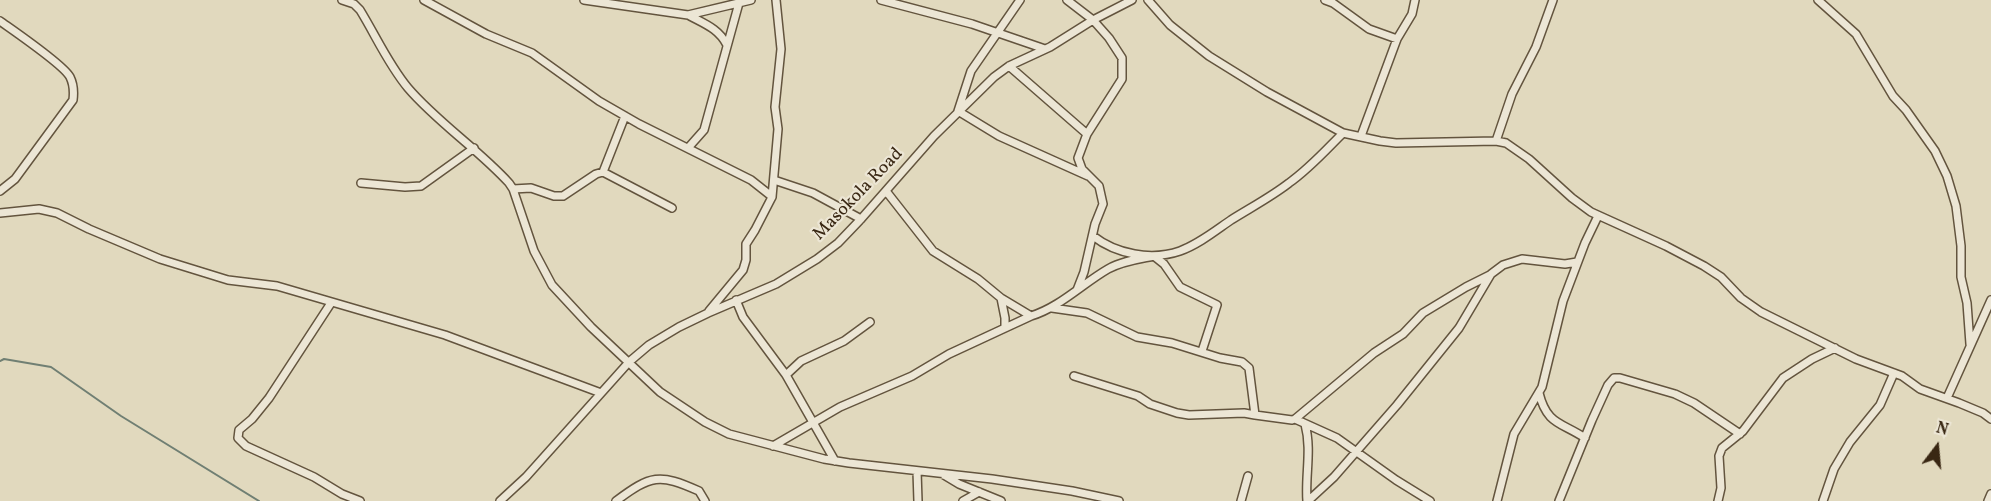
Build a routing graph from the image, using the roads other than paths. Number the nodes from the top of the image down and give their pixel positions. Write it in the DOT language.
graph roads {
  1 [pos="342,0"];
  2 [pos="424,0"];
  3 [pos="584,0"];
  4 [pos="751,0"];
  5 [pos="776,0"];
  6 [pos="881,0"];
  7 [pos="1020,0"];
  8 [pos="1067,0"];
  9 [pos="1132,0"];
  10 [pos="1148,0"];
  11 [pos="1325,0"];
  12 [pos="1415,0"];
  13 [pos="1553,0"];
  14 [pos="1818,0"];
  15 [pos="355,2"];
  16 [pos="739,3"];
  17 [pos="688,15"];
  18 [pos="1093,20"];
  19 [pos="0,21"];
  20 [pos="999,33"];
  21 [pos="1397,39"];
  22 [pos="727,45"];
  23 [pos="1045,49"];
  24 [pos="1009,66"];
  25 [pos="958,111"];
  26 [pos="625,116"];
  27 [pos="1343,133"];
  28 [pos="1087,134"];
  29 [pos="1360,136"];
  30 [pos="1496,141"];
  31 [pos="474,148"];
  32 [pos="688,148"];
  33 [pos="603,172"];
  34 [pos="1089,176"];
  35 [pos="774,180"];
  36 [pos="361,183"];
  37 [pos="513,189"];
  38 [pos="0,191"];
  39 [pos="886,191"];
  40 [pos="772,197"];
  41 [pos="672,208"];
  42 [pos="0,213"];
  43 [pos="1598,216"];
  44 [pos="861,219"];
  45 [pos="1092,236"];
  46 [pos="1154,256"];
  47 [pos="1577,262"];
  48 [pos="1560,264"];
  49 [pos="1491,274"];
  50 [pos="1572,277"];
  51 [pos="1077,290"];
  52 [pos="1001,298"];
  53 [pos="736,300"];
  54 [pos="1991,300"];
  55 [pos="331,303"];
  56 [pos="1052,308"];
  57 [pos="708,313"];
  58 [pos="1031,316"];
  59 [pos="870,322"];
  60 [pos="1005,328"];
  61 [pos="1970,344"];
  62 [pos="1835,348"];
  63 [pos="1203,351"];
  64 [pos="629,362"];
  65 [pos="1894,373"];
  66 [pos="786,375"];
  67 [pos="1074,376"];
  68 [pos="602,393"];
  69 [pos="1539,393"];
  70 [pos="1947,398"];
  71 [pos="1255,415"];
  72 [pos="1295,419"];
  73 [pos="1991,419"];
  74 [pos="815,423"];
  75 [pos="1305,424"];
  76 [pos="1740,434"];
  77 [pos="1585,438"];
  78 [pos="773,446"];
  79 [pos="1357,452"];
  80 [pos="835,461"];
  81 [pos="917,471"];
  82 [pos="939,472"];
  83 [pos="1248,476"];
  84 [pos="979,492"];
  85 [pos="1991,494"];
  86 [pos="360,501"];
  87 [pos="500,501"];
  88 [pos="616,501"];
  89 [pos="705,501"];
  90 [pos="918,501"];
  91 [pos="963,501"];
  92 [pos="1001,501"];
  93 [pos="1119,501"];
  94 [pos="1241,501"];
  95 [pos="1308,501"];
  96 [pos="1430,501"];
  97 [pos="1497,501"];
  98 [pos="1560,501"];
  99 [pos="1718,501"];
  100 [pos="1823,501"];
  101 [pos="1988,501"];
  1 -- 15 [label="street"];
  2 -- 26 [label="street"];
  3 -- 17 [label="street"];
  4 -- 16 [label="street"];
  5 -- 35 [label="street"];
  6 -- 20 [label="street"];
  7 -- 20 [label="street"];
  8 -- 18 [label="street"];
  9 -- 18 [label="street, Masokola Road"];
  10 -- 27 [label="street"];
  11 -- 21 [label="street"];
  12 -- 21 [label="street"];
  13 -- 30 [label="street"];
  14 -- 61 [label="street"];
  15 -- 31 [label="street"];
  16 -- 17 [label="street"];
  16 -- 22 [label="street"];
  17 -- 22 [label="street"];
  18 -- 23 [label="street, Masokola Road"];
  18 -- 28 [label="street"];
  19 -- 38 [label="street"];
  20 -- 23 [label="street"];
  20 -- 25 [label="street"];
  21 -- 29 [label="street"];
  22 -- 32 [label="street"];
  23 -- 24 [label="street, Masokola Road"];
  24 -- 25 [label="street, Masokola Road"];
  24 -- 28 [label="street"];
  25 -- 34 [label="street"];
  25 -- 39 [label="street, Masokola Road"];
  26 -- 32 [label="street"];
  26 -- 33 [label="street"];
  27 -- 29 [label="street"];
  27 -- 46 [label="street"];
  28 -- 34 [label="street"];
  29 -- 30 [label="street"];
  30 -- 43 [label="street"];
  31 -- 36 [label="street"];
  31 -- 37 [label="street"];
  32 -- 40 [label="street"];
  33 -- 37 [label="street"];
  33 -- 41 [label="street"];
  34 -- 45 [label="street"];
  35 -- 40 [label="street"];
  35 -- 44 [label="street"];
  37 -- 64 [label="street"];
  39 -- 44 [label="street, Masokola Road"];
  39 -- 52 [label="street"];
  40 -- 57 [label="street"];
  42 -- 55 [label="street"];
  43 -- 47 [label="street"];
  43 -- 62 [label="street"];
  44 -- 53 [label="street, Masokola Road"];
  45 -- 46 [label="street"];
  45 -- 51 [label="street"];
  46 -- 51 [label="street"];
  46 -- 63 [label="street"];
  47 -- 48 [label="street"];
  47 -- 50 [label="street"];
  48 -- 49 [label="street"];
  48 -- 50 [label="street"];
  49 -- 72 [label="street"];
  49 -- 79 [label="street"];
  50 -- 69 [label="street"];
  51 -- 56 [label="street"];
  52 -- 58 [label="street"];
  52 -- 60 [label="street"];
  53 -- 57 [label="street, Masokola Road"];
  53 -- 66 [label="street"];
  54 -- 61 [label="street"];
  55 -- 68 [label="street"];
  55 -- 86 [label="street"];
  56 -- 58 [label="street"];
  56 -- 63 [label="street"];
  57 -- 64 [label="street, Masokola Road"];
  58 -- 60 [label="street"];
  59 -- 66 [label="street"];
  60 -- 74 [label="street"];
  61 -- 70 [label="street"];
  62 -- 65 [label="street"];
  62 -- 76 [label="street"];
  63 -- 71 [label="street"];
  64 -- 68 [label="street, Masokola Road"];
  64 -- 78 [label="street"];
  65 -- 70 [label="street"];
  65 -- 100 [label="street"];
  66 -- 74 [label="street"];
  67 -- 71 [label="street"];
  68 -- 87 [label="street, Masokola Road"];
  69 -- 77 [label="street"];
  69 -- 97 [label="street"];
  70 -- 73 [label="street"];
  71 -- 72 [label="street"];
  72 -- 75 [label="street"];
  74 -- 78 [label="street"];
  74 -- 80 [label="street"];
  75 -- 79 [label="street"];
  75 -- 95 [label="street"];
  76 -- 77 [label="street"];
  76 -- 99 [label="street"];
  77 -- 98 [label="street"];
  78 -- 80 [label="street"];
  79 -- 95 [label="street"];
  79 -- 96 [label="street"];
  80 -- 81 [label="street"];
  81 -- 82 [label="street"];
  81 -- 90 [label="street"];
  82 -- 84 [label="street"];
  82 -- 93 [label="street"];
  83 -- 94 [label="street"];
  84 -- 91 [label="street"];
  84 -- 92 [label="street"];
  85 -- 101 [label="street"];
  88 -- 89 [label="street"];
}
